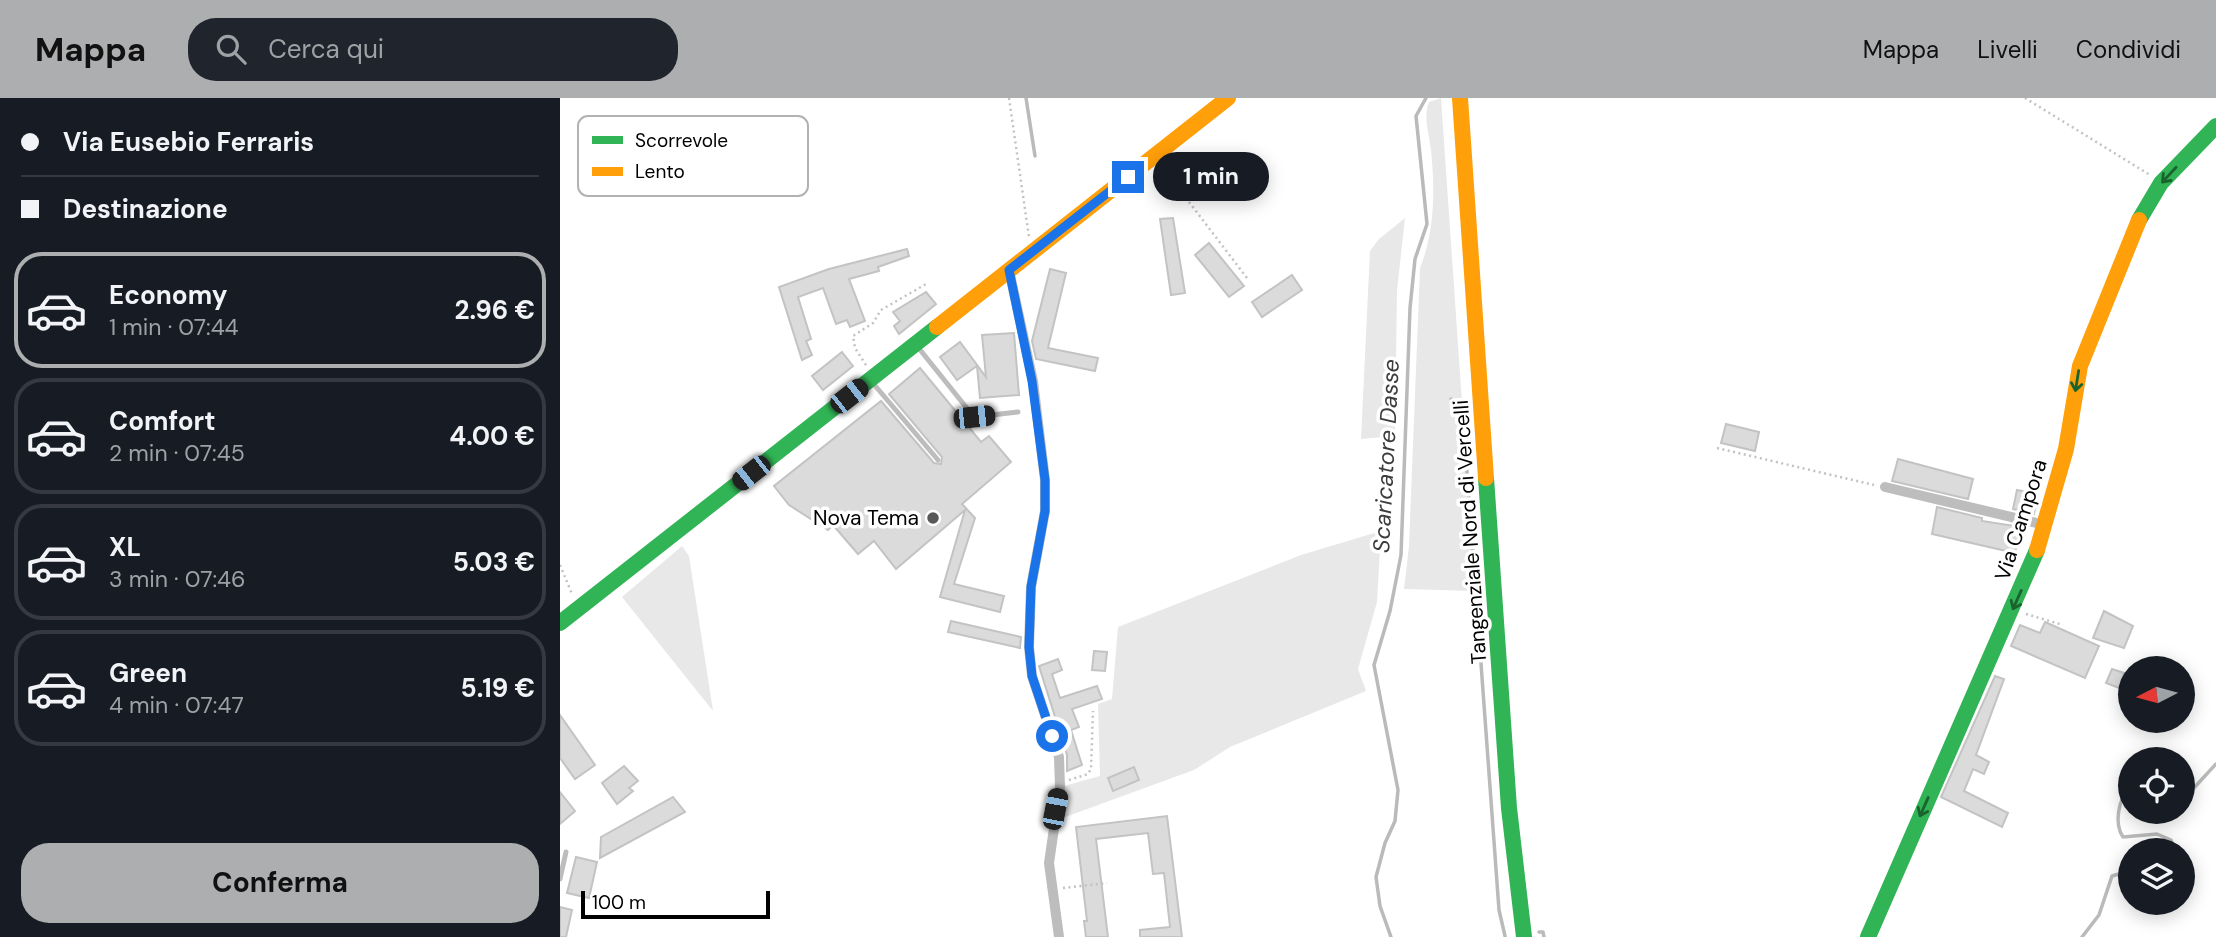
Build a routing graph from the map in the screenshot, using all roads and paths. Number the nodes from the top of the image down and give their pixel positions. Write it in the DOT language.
graph roads {
  1 [pos="1009,98"];
  2 [pos="1228,98"];
  3 [pos="1463,98"];
  4 [pos="2025,98"];
  5 [pos="2216,126"];
  6 [pos="1167,146"];
  7 [pos="2161,183"];
  8 [pos="1031,253"];
  9 [pos="1009,270"];
  10 [pos="1247,278"];
  11 [pos="926,284"];
  12 [pos="915,344"];
  13 [pos="872,378"];
  14 [pos="1018,412"];
  15 [pos="1717,448"];
  16 [pos="937,460"];
  17 [pos="1885,487"];
  18 [pos="2045,525"];
  19 [pos="560,565"];
  20 [pos="578,608"];
  21 [pos="2012,610"];
  22 [pos="560,623"];
  23 [pos="2063,625"];
  24 [pos="1093,710"];
  25 [pos="1059,783"];
  26 [pos="566,852"];
  27 [pos="560,879"];
  28 [pos="1107,883"];
  29 [pos="1052,889"];
  30 [pos="1059,937"];
  31 [pos="1524,937"];
  32 [pos="1868,937"];
  1 -- 8 [label="path"];
  2 -- 6 [label="main road"];
  3 -- 31 [label="main road, Tangenziale Nord di Vercelli"];
  4 -- 7 [label="path"];
  5 -- 7 [label="main road, Via Campora, one-way"];
  6 -- 8 [label="main road"];
  6 -- 10 [label="path"];
  7 -- 18 [label="main road, Via Campora, one-way"];
  8 -- 9 [label="main road"];
  9 -- 12 [label="main road"];
  9 -- 25 [label="street"];
  11 -- 13 [label="path"];
  12 -- 13 [label="main road"];
  12 -- 14 [label="lane"];
  13 -- 16 [label="lane"];
  13 -- 20 [label="main road"];
  15 -- 17 [label="path"];
  17 -- 18 [label="street"];
  18 -- 21 [label="main road, Via Campora, one-way"];
  19 -- 20 [label="path"];
  20 -- 22 [label="main road"];
  21 -- 23 [label="path"];
  21 -- 32 [label="main road, Via Campora, one-way"];
  24 -- 25 [label="path"];
  25 -- 29 [label="street"];
  26 -- 27 [label="lane"];
  28 -- 29 [label="path"];
  29 -- 30 [label="street"];
}
